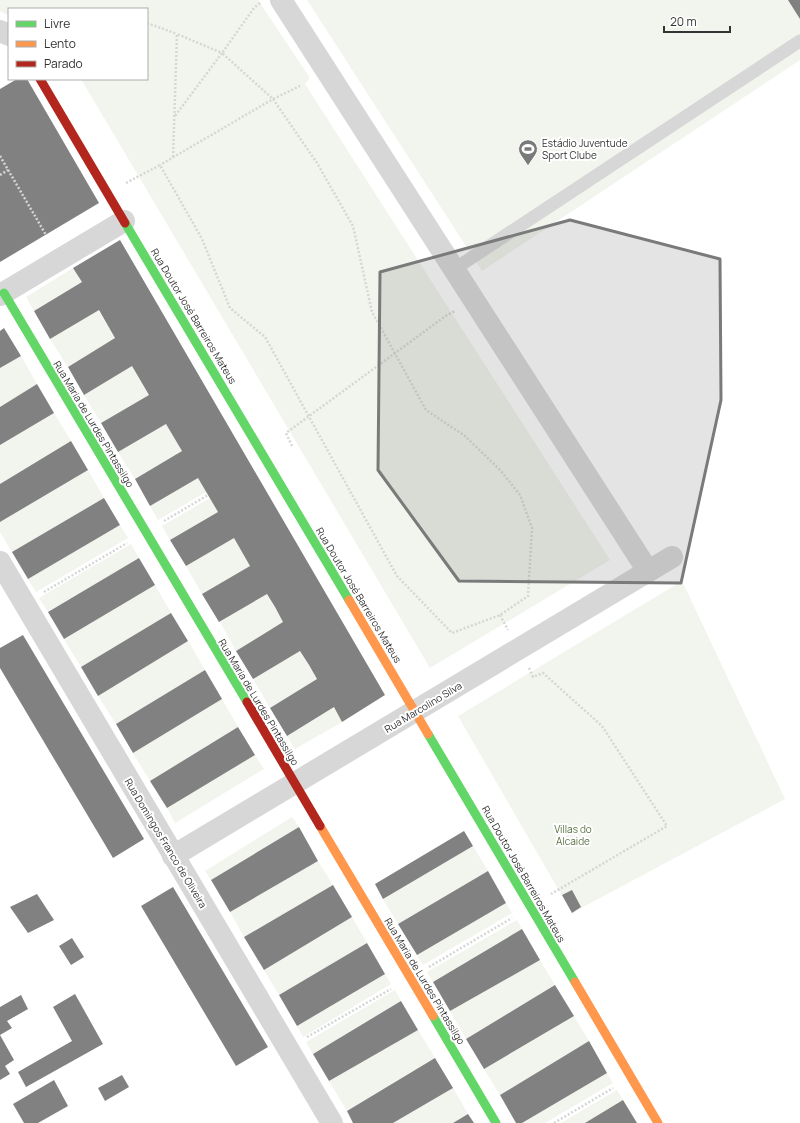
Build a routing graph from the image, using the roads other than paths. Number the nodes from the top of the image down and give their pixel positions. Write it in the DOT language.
graph roads {
  1 [pos="281,0"];
  2 [pos="800,41"];
  3 [pos="41,80"];
  4 [pos="124,221"];
  5 [pos="454,270"];
  6 [pos="2,294"];
  7 [pos="672,558"];
  8 [pos="0,562"];
  9 [pos="648,571"];
  10 [pos="416,711"];
  11 [pos="294,783"];
  12 [pos="173,856"];
  13 [pos="332,1123"];
  14 [pos="496,1123"];
  15 [pos="658,1123"];
  1 -- 5 [label="street"];
  2 -- 5 [label="lane"];
  3 -- 4 [label="street, Rua Doutor José Barreiros Mateus"];
  4 -- 6 [label="street"];
  4 -- 10 [label="street, Rua Doutor José Barreiros Mateus"];
  5 -- 9 [label="street"];
  6 -- 11 [label="street, Rua Maria de Lurdes Pintassilgo"];
  7 -- 9 [label="street, Rua Marcolino Silva"];
  8 -- 12 [label="street, Rua Domingos Franco de Oliveira"];
  9 -- 10 [label="street, Rua Marcolino Silva"];
  10 -- 11 [label="street, Rua Marcolino Silva"];
  10 -- 15 [label="street, Rua Doutor José Barreiros Mateus"];
  11 -- 12 [label="street, Rua Marcolino Silva"];
  11 -- 14 [label="street, Rua Maria de Lurdes Pintassilgo"];
  12 -- 13 [label="street, Rua Domingos Franco de Oliveira"];
}
